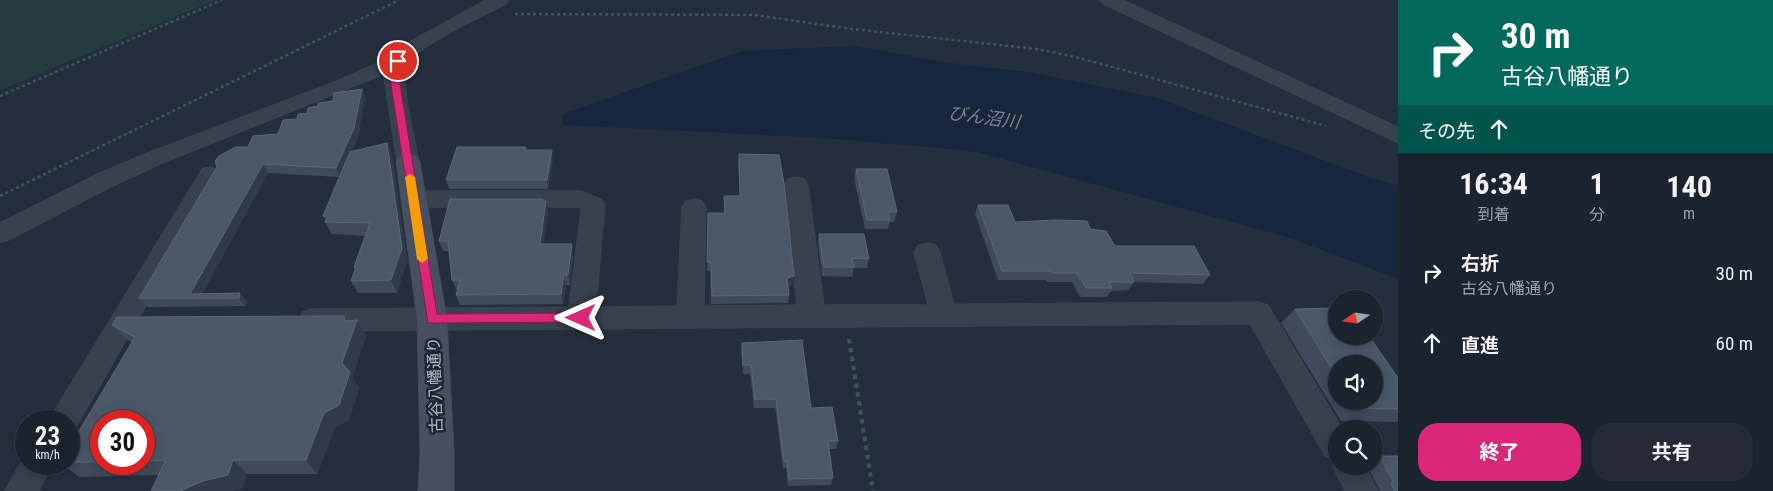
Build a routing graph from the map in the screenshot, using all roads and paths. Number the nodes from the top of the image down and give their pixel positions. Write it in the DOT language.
graph roads {
  1 [pos="222,0"];
  2 [pos="399,0"];
  3 [pos="500,0"];
  4 [pos="1109,0"];
  5 [pos="474,14"];
  6 [pos="398,61"];
  7 [pos="0,96"];
  8 [pos="1334,128"];
  9 [pos="1398,136"];
  10 [pos="408,162"];
  11 [pos="210,175"];
  12 [pos="796,185"];
  13 [pos="0,196"];
  14 [pos="413,199"];
  15 [pos="694,207"];
  16 [pos="0,234"];
  17 [pos="927,252"];
  18 [pos="812,316"];
  19 [pos="845,316"];
  20 [pos="944,316"];
  21 [pos="581,318"];
  22 [pos="690,318"];
  23 [pos="432,319"];
  24 [pos="124,320"];
  25 [pos="154,320"];
  26 [pos="283,320"];
  27 [pos="70,410"];
  28 [pos="1328,432"];
  29 [pos="30,475"];
  30 [pos="1353,475"];
  31 [pos="21,491"];
  32 [pos="436,491"];
  33 [pos="873,491"];
  34 [pos="1362,491"];
  1 -- 7 [label="path"];
  2 -- 13 [label="path"];
  3 -- 5 [label="street"];
  4 -- 9 [label="street"];
  5 -- 6 [label="street"];
  5 -- 8 [label="path"];
  6 -- 10 [label="street"];
  6 -- 16 [label="street"];
  10 -- 14 [label="street, 古谷八幡通り"];
  11 -- 24 [label="street"];
  12 -- 18 [label="street"];
  14 -- 21 [label="street"];
  14 -- 23 [label="street, 古谷八幡通り"];
  15 -- 22 [label="street"];
  17 -- 20 [label="street"];
  18 -- 19 [label="street"];
  18 -- 22 [label="street"];
  19 -- 20 [label="street"];
  19 -- 33 [label="path"];
  20 -- 28 [label="street"];
  21 -- 22 [label="street"];
  21 -- 23 [label="street"];
  23 -- 26 [label="street"];
  23 -- 32 [label="street, 古谷八幡通り"];
  24 -- 25 [label="street"];
  24 -- 27 [label="street"];
  29 -- 31 [label="street"];
  30 -- 34 [label="street"];
}
